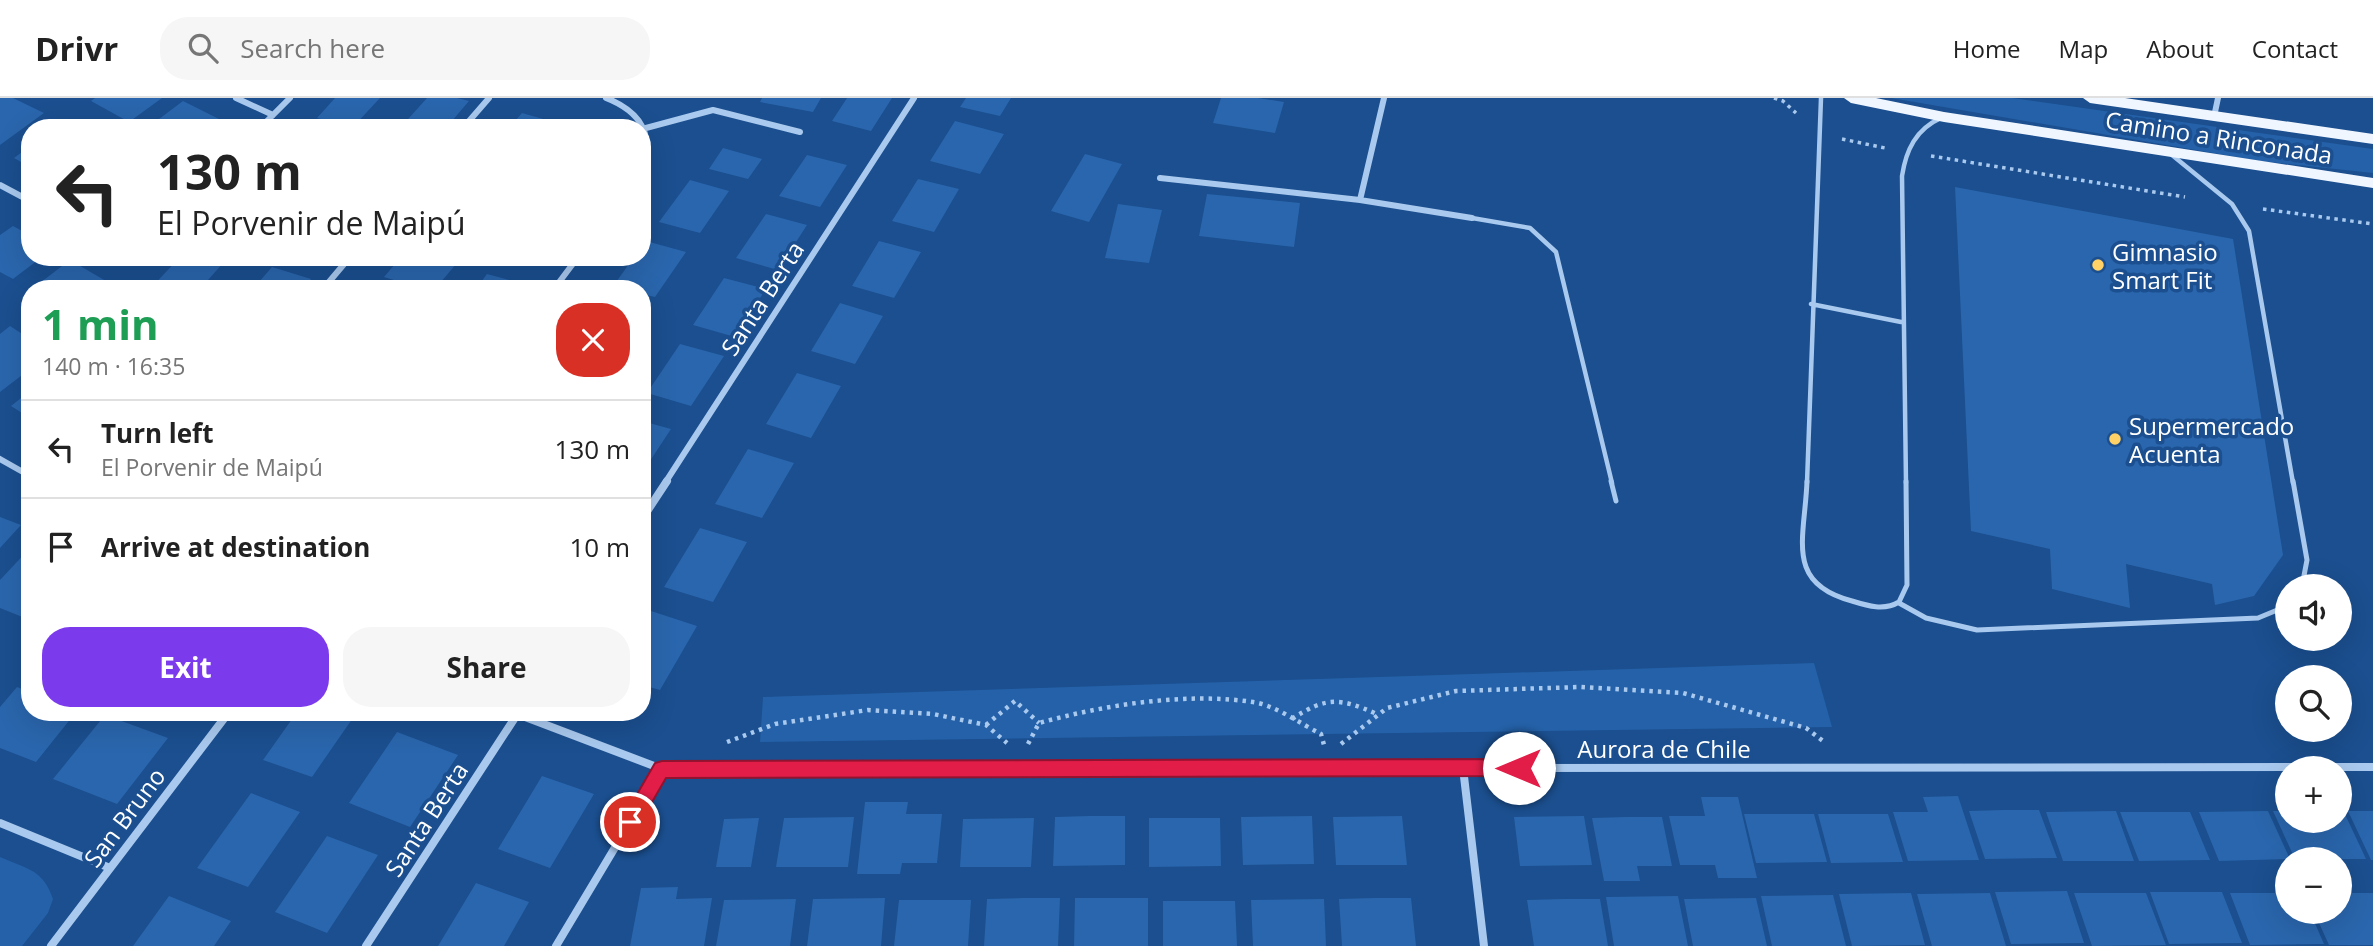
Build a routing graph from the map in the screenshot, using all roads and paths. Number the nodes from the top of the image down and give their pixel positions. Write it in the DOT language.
graph roads {
  1 [pos="236,98"];
  2 [pos="290,98"];
  3 [pos="489,98"];
  4 [pos="606,98"];
  5 [pos="914,98"];
  6 [pos="1384,98"];
  7 [pos="1774,98"];
  8 [pos="1821,98"];
  9 [pos="1851,98"];
  10 [pos="2090,98"];
  11 [pos="2218,98"];
  12 [pos="272,115"];
  13 [pos="1944,117"];
  14 [pos="2214,117"];
  15 [pos="268,119"];
  16 [pos="471,119"];
  17 [pos="638,119"];
  18 [pos="651,127"];
  19 [pos="800,132"];
  20 [pos="1820,134"];
  21 [pos="2373,139"];
  22 [pos="1907,152"];
  23 [pos="2170,153"];
  24 [pos="1160,178"];
  25 [pos="2373,183"];
  26 [pos="0,185"];
  27 [pos="21,196"];
  28 [pos="1360,200"];
  29 [pos="2232,204"];
  30 [pos="1472,218"];
  31 [pos="2373,224"];
  32 [pos="342,266"];
  33 [pos="331,280"];
  34 [pos="1811,304"];
  35 [pos="1901,323"];
  36 [pos="0,459"];
  37 [pos="21,471"];
  38 [pos="1616,500"];
  39 [pos="651,505"];
  40 [pos="2304,574"];
  41 [pos="1899,603"];
  42 [pos="2275,611"];
  43 [pos="1378,714"];
  44 [pos="1292,719"];
  45 [pos="222,721"];
  46 [pos="511,721"];
  47 [pos="537,721"];
  48 [pos="1039,723"];
  49 [pos="986,725"];
  50 [pos="720,745"];
  51 [pos="2373,766"];
  52 [pos="1856,767"];
  53 [pos="1017,768"];
  54 [pos="1330,768"];
  55 [pos="1463,768"];
  56 [pos="662,769"];
  57 [pos="0,823"];
  58 [pos="110,868"];
  59 [pos="51,946"];
  60 [pos="366,946"];
  61 [pos="556,946"];
  62 [pos="1484,946"];
  1 -- 12 [label="street"];
  2 -- 12 [label="street"];
  3 -- 16 [label="street"];
  4 -- 17 [label="street"];
  5 -- 39 [label="street, Santa Berta"];
  6 -- 28 [label="street"];
  7 -- 20 [label="path"];
  8 -- 20 [label="lane"];
  9 -- 13 [label="main road, Camino a Rinconada"];
  10 -- 14 [label="main road, Camino a Rinconada"];
  11 -- 14 [label="street"];
  12 -- 15 [label="street"];
  13 -- 22 [label="lane"];
  13 -- 23 [label="main road, Camino a Rinconada"];
  14 -- 21 [label="main road, Camino a Rinconada"];
  18 -- 19 [label="street"];
  20 -- 22 [label="path"];
  20 -- 34 [label="lane"];
  22 -- 29 [label="path"];
  22 -- 35 [label="lane"];
  23 -- 25 [label="main road, Camino a Rinconada"];
  23 -- 29 [label="lane"];
  24 -- 28 [label="street"];
  26 -- 27 [label="street"];
  28 -- 30 [label="street"];
  29 -- 31 [label="path"];
  29 -- 40 [label="lane"];
  30 -- 38 [label="lane"];
  32 -- 33 [label="street"];
  34 -- 35 [label="lane"];
  34 -- 41 [label="lane"];
  35 -- 41 [label="lane"];
  36 -- 37 [label="street"];
  41 -- 42 [label="lane"];
  43 -- 44 [label="path"];
  43 -- 52 [label="path"];
  43 -- 54 [label="path"];
  44 -- 48 [label="path"];
  44 -- 54 [label="path"];
  45 -- 58 [label="street, San Bruno"];
  46 -- 60 [label="street, Santa Berta"];
  47 -- 56 [label="street"];
  48 -- 49 [label="path"];
  48 -- 53 [label="path"];
  49 -- 50 [label="path"];
  49 -- 53 [label="path"];
  51 -- 52 [label="street, Aurora de Chile"];
  52 -- 55 [label="street, Aurora de Chile"];
  53 -- 54 [label="street, Aurora de Chile"];
  53 -- 56 [label="street, Aurora de Chile"];
  54 -- 55 [label="street, Aurora de Chile"];
  55 -- 62 [label="street"];
  56 -- 61 [label="street"];
  57 -- 58 [label="street"];
  58 -- 59 [label="street, San Bruno"];
}
